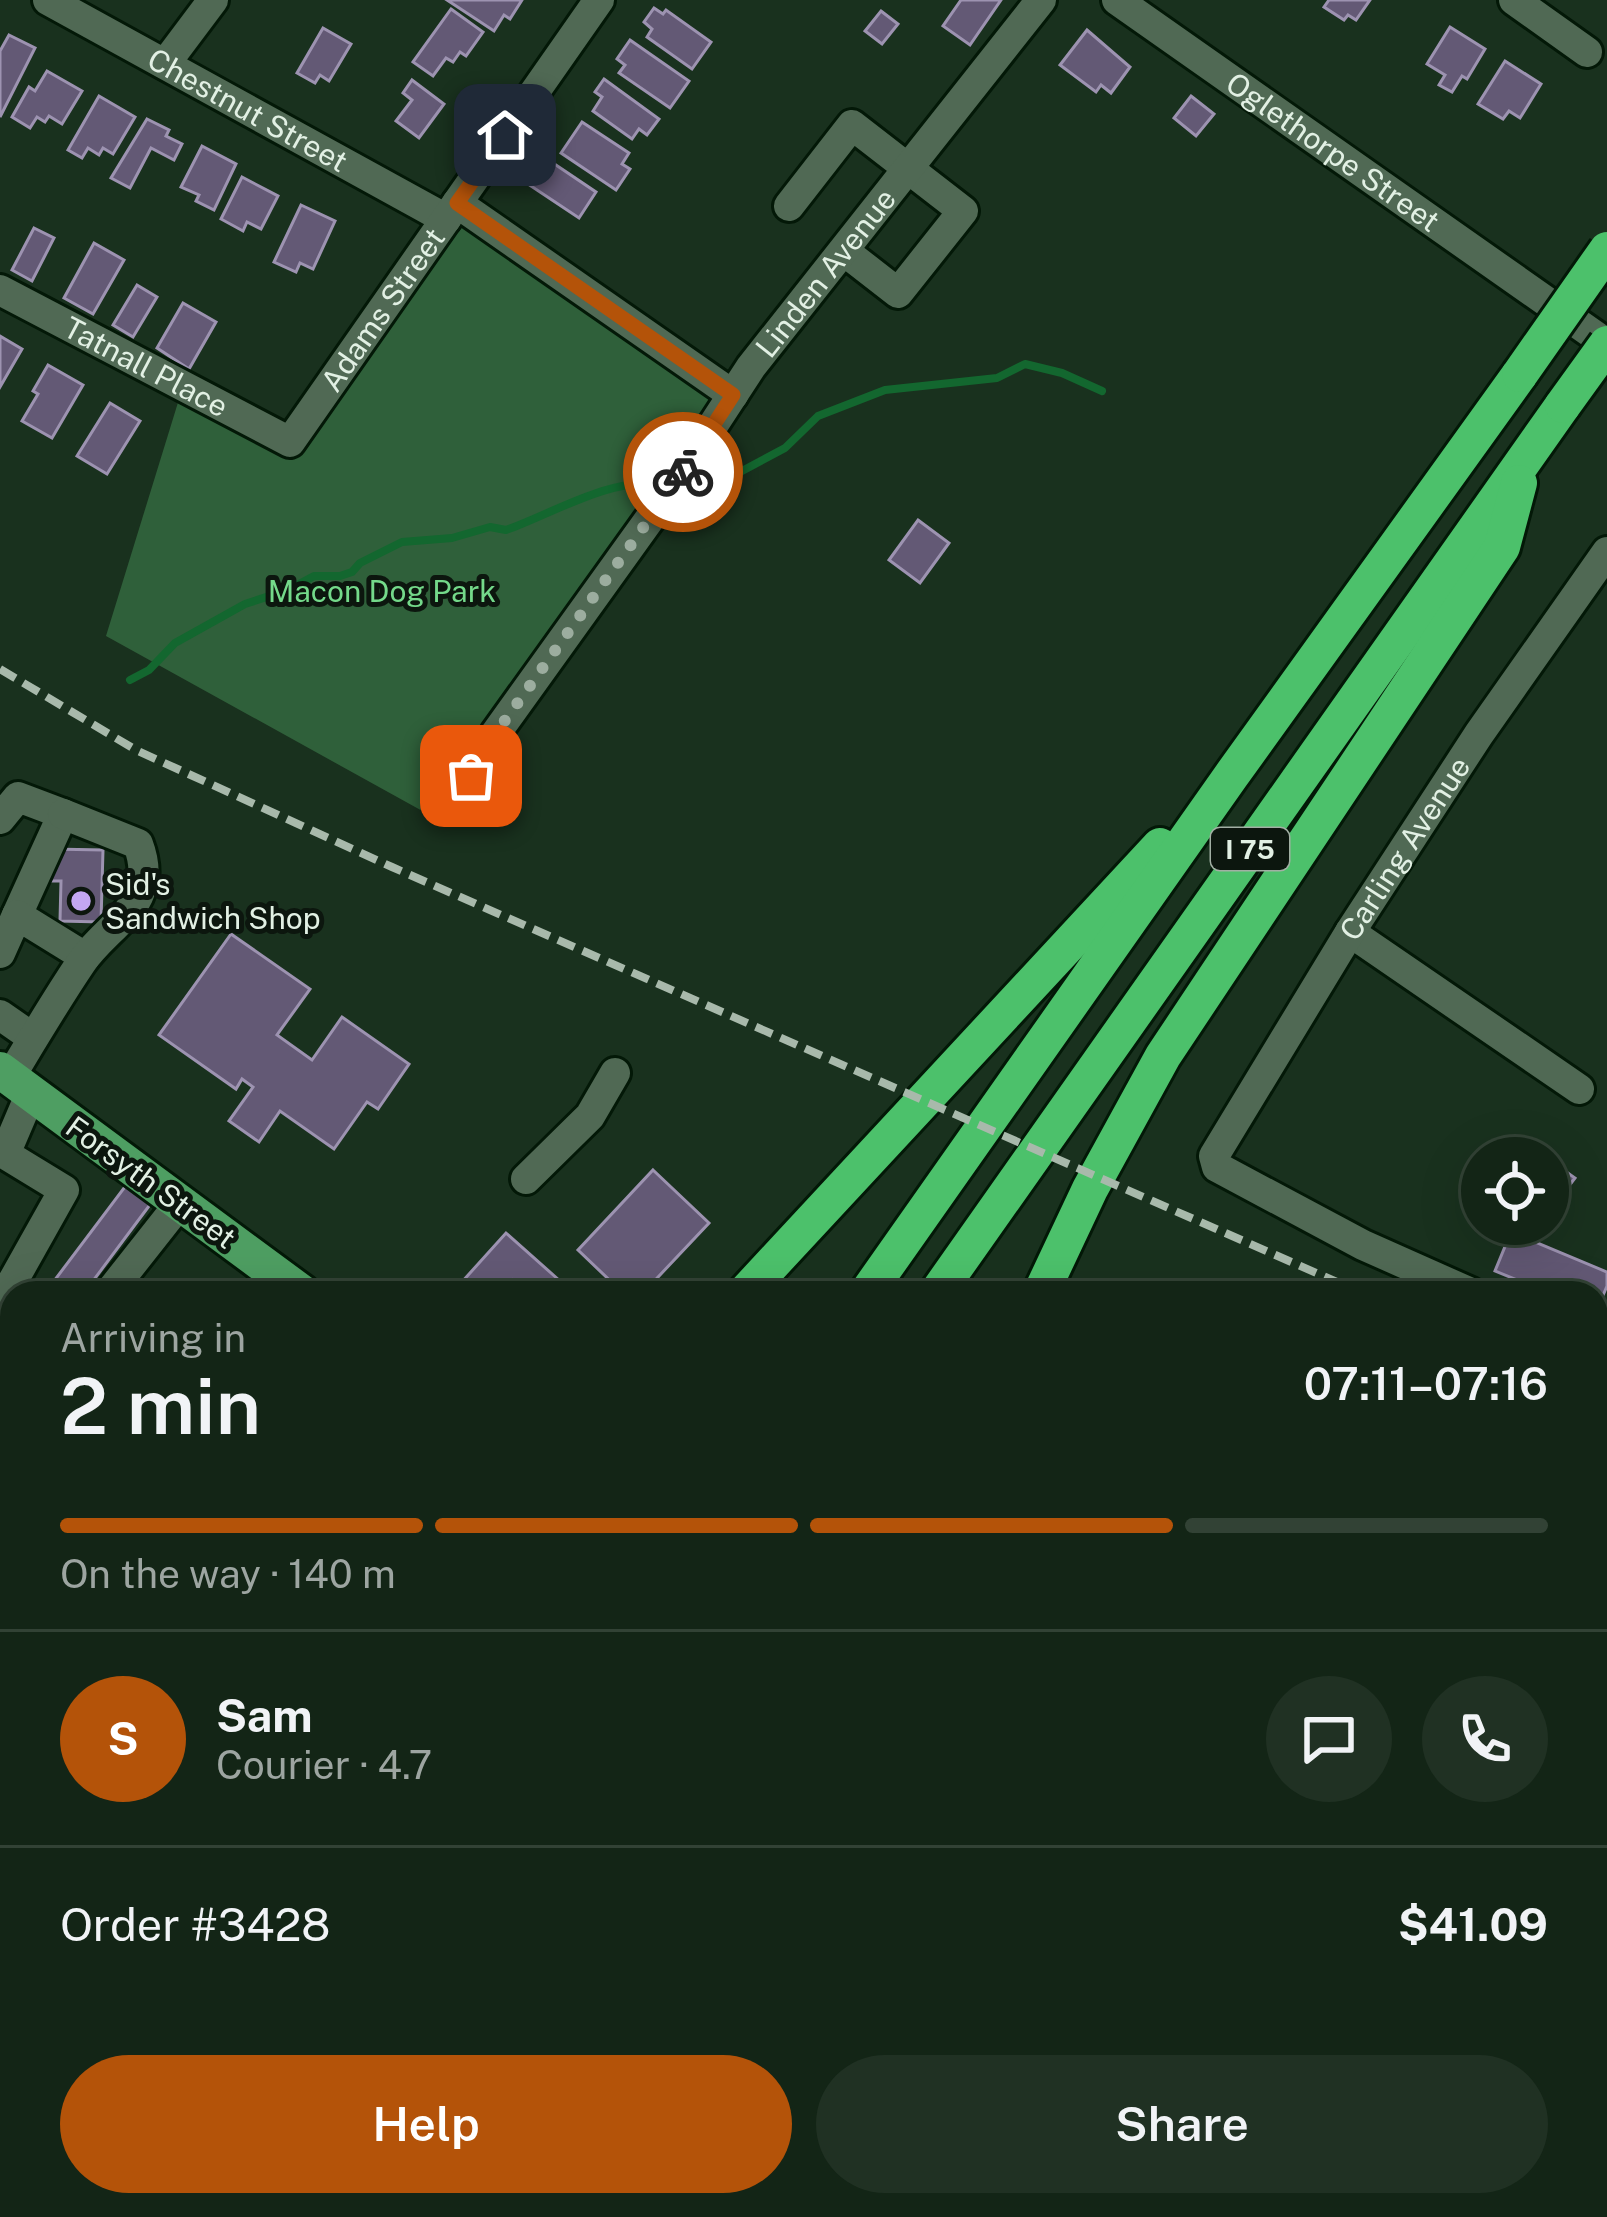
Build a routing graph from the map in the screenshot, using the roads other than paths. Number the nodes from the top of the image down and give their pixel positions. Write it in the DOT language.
graph roads {
  1 [pos="48,0"];
  2 [pos="213,0"];
  3 [pos="599,0"];
  4 [pos="1041,0"];
  5 [pos="1117,0"];
  6 [pos="1514,0"];
  7 [pos="1587,52"];
  8 [pos="165,64"];
  9 [pos="909,169"];
  10 [pos="789,206"];
  11 [pos="452,211"];
  12 [pos="1607,250"];
  13 [pos="844,251"];
  14 [pos="0,290"];
  15 [pos="1607,344"];
  16 [pos="733,395"];
  17 [pos="290,442"];
  18 [pos="1526,457"];
  19 [pos="1607,552"];
  20 [pos="1231,776"];
  21 [pos="470,793"];
  22 [pos="63,814"];
  23 [pos="0,819"];
  24 [pos="17,915"];
  25 [pos="1350,932"];
  26 [pos="0,953"];
  27 [pos="85,957"];
  28 [pos="0,1015"];
  29 [pos="33,1038"];
  30 [pos="615,1073"];
  31 [pos="14,1080"];
  32 [pos="1579,1089"];
  33 [pos="2,1160"];
  34 [pos="526,1179"];
  35 [pos="180,1203"];
  36 [pos="11,1281"];
  37 [pos="118,1281"];
  38 [pos="286,1281"];
  39 [pos="755,1281"];
  40 [pos="875,1281"];
  41 [pos="945,1281"];
  42 [pos="1048,1281"];
  43 [pos="1444,1281"];
  1 -- 8 [label="street, Chestnut Street"];
  2 -- 8 [label="street"];
  3 -- 11 [label="street, Adams Street"];
  4 -- 9 [label="street, Linden Avenue"];
  5 -- 15 [label="street, Oglethorpe Street"];
  6 -- 7 [label="street"];
  8 -- 11 [label="street, Chestnut Street"];
  9 -- 10 [label="street"];
  9 -- 13 [label="street, Linden Avenue"];
  9 -- 13 [label="street"];
  11 -- 16 [label="street, Chestnut Street"];
  11 -- 17 [label="street, Adams Street"];
  12 -- 20 [label="highway, I 75, bridge"];
  13 -- 16 [label="street, Linden Avenue"];
  14 -- 17 [label="street, Tatnall Place"];
  15 -- 18 [label="highway, I 75, bridge"];
  16 -- 21 [label="street, Linden Avenue"];
  18 -- 41 [label="highway, I 75"];
  18 -- 42 [label="highway"];
  19 -- 25 [label="street, Carling Avenue"];
  20 -- 39 [label="highway"];
  20 -- 40 [label="highway, I 75"];
  22 -- 23 [label="street"];
  22 -- 24 [label="street"];
  22 -- 27 [label="street"];
  24 -- 26 [label="street"];
  24 -- 27 [label="street"];
  25 -- 32 [label="street"];
  25 -- 43 [label="street, Carling Avenue"];
  27 -- 29 [label="street"];
  28 -- 29 [label="street"];
  29 -- 31 [label="street"];
  30 -- 34 [label="street"];
  31 -- 33 [label="street"];
  31 -- 35 [label="main road, Forsyth Street"];
  33 -- 36 [label="street"];
  35 -- 37 [label="street"];
  35 -- 38 [label="main road, Forsyth Street"];
}
